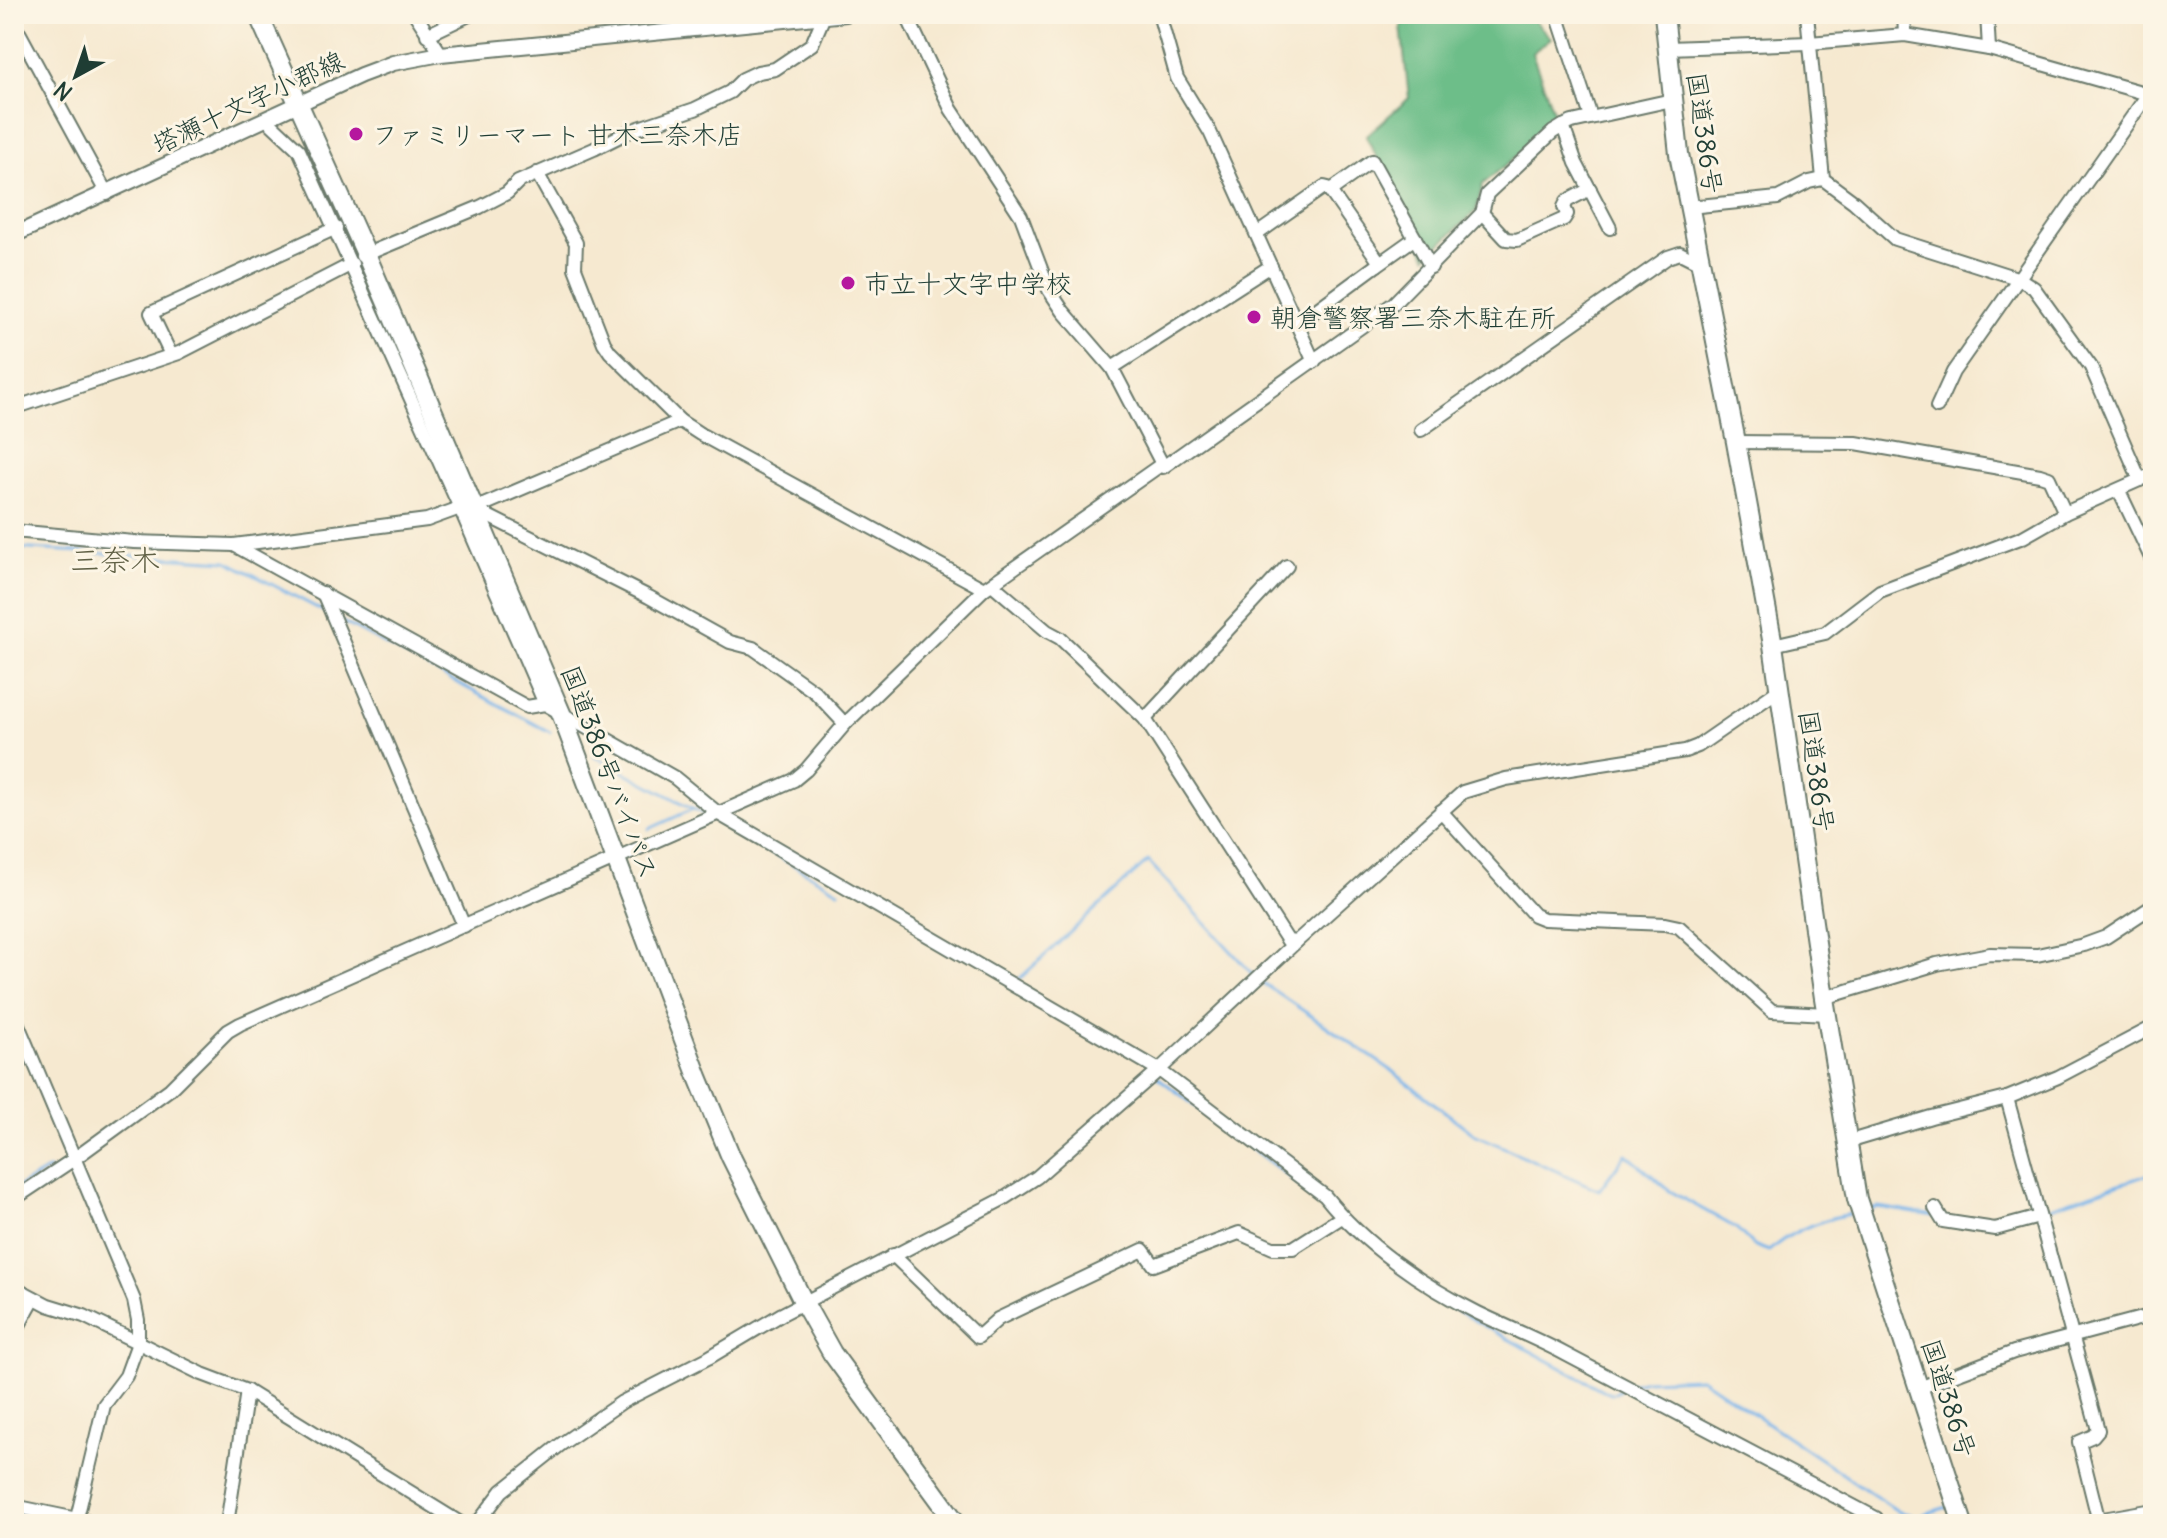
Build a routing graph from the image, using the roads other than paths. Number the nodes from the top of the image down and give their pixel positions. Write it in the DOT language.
graph roads {
  1 [pos="258,14"];
  2 [pos="415,14"];
  3 [pos="471,14"];
  4 [pos="846,14"];
  5 [pos="906,14"];
  6 [pos="1159,14"];
  7 [pos="1557,14"];
  8 [pos="1664,14"];
  9 [pos="1807,14"];
  10 [pos="1904,14"];
  11 [pos="1987,14"];
  12 [pos="824,16"];
  13 [pos="734,20"];
  14 [pos="14,29"];
  15 [pos="427,35"];
  16 [pos="1905,35"];
  17 [pos="1809,43"];
  18 [pos="1668,48"];
  19 [pos="1989,49"];
  20 [pos="441,54"];
  21 [pos="2151,95"];
  22 [pos="1672,100"];
  23 [pos="297,104"];
  24 [pos="1591,117"];
  25 [pos="266,119"];
  26 [pos="1563,126"];
  27 [pos="537,173"];
  28 [pos="1823,179"];
  29 [pos="1590,189"];
  30 [pos="1330,191"];
  31 [pos="107,194"];
  32 [pos="1689,207"];
  33 [pos="1482,213"];
  34 [pos="336,228"];
  35 [pos="1610,228"];
  36 [pos="1257,234"];
  37 [pos="14,235"];
  38 [pos="1415,238"];
  39 [pos="356,260"];
  40 [pos="1700,263"];
  41 [pos="1377,265"];
  42 [pos="1271,266"];
  43 [pos="1431,267"];
  44 [pos="2020,279"];
  45 [pos="1297,324"];
  46 [pos="171,355"];
  47 [pos="1314,362"];
  48 [pos="1112,368"];
  49 [pos="1937,407"];
  50 [pos="14,408"];
  51 [pos="680,421"];
  52 [pos="1421,430"];
  53 [pos="1736,442"];
  54 [pos="1162,464"];
  55 [pos="2153,474"];
  56 [pos="2140,480"];
  57 [pos="2119,491"];
  58 [pos="467,508"];
  59 [pos="2065,513"];
  60 [pos="14,531"];
  61 [pos="234,545"];
  62 [pos="2153,562"];
  63 [pos="1287,566"];
  64 [pos="988,586"];
  65 [pos="323,593"];
  66 [pos="1773,645"];
  67 [pos="1779,690"];
  68 [pos="553,709"];
  69 [pos="1145,719"];
  70 [pos="845,724"];
  71 [pos="1441,811"];
  72 [pos="719,814"];
  73 [pos="617,860"];
  74 [pos="2153,906"];
  75 [pos="463,923"];
  76 [pos="1296,942"];
  77 [pos="1825,1006"];
  78 [pos="14,1015"];
  79 [pos="2153,1027"];
  80 [pos="1159,1070"];
  81 [pos="2007,1098"];
  82 [pos="1847,1142"];
  83 [pos="74,1159"];
  84 [pos="14,1199"];
  85 [pos="1938,1213"];
  86 [pos="1342,1217"];
  87 [pos="2039,1217"];
  88 [pos="893,1255"];
  89 [pos="14,1287"];
  90 [pos="34,1298"];
  91 [pos="804,1303"];
  92 [pos="2153,1315"];
  93 [pos="14,1334"];
  94 [pos="2071,1335"];
  95 [pos="138,1343"];
  96 [pos="1919,1388"];
  97 [pos="247,1391"];
  98 [pos="14,1506"];
  99 [pos="2153,1510"];
  100 [pos="77,1518"];
  101 [pos="2098,1518"];
  102 [pos="101,1524"];
  103 [pos="227,1524"];
  104 [pos="462,1524"];
  105 [pos="477,1524"];
  106 [pos="957,1524"];
  107 [pos="1877,1524"];
  108 [pos="1963,1524"];
  109 [pos="2075,1524"];
  1 -- 23 [label="highway, 国道386号バイパス"];
  2 -- 15 [label="street"];
  3 -- 15 [label="street"];
  4 -- 12 [label="main road, 塔瀬十文字小郡線"];
  5 -- 48 [label="street"];
  6 -- 36 [label="street"];
  7 -- 24 [label="street"];
  8 -- 18 [label="highway, 国道386号"];
  9 -- 17 [label="street"];
  10 -- 16 [label="street"];
  11 -- 19 [label="street"];
  12 -- 13 [label="main road, 塔瀬十文字小郡線"];
  12 -- 27 [label="street"];
  13 -- 20 [label="main road, 塔瀬十文字小郡線"];
  14 -- 31 [label="street"];
  15 -- 20 [label="street"];
  16 -- 17 [label="street"];
  16 -- 19 [label="street"];
  17 -- 18 [label="street"];
  17 -- 28 [label="street"];
  18 -- 22 [label="highway, 国道386号"];
  19 -- 21 [label="street"];
  20 -- 23 [label="main road, 塔瀬十文字小郡線"];
  21 -- 44 [label="street"];
  22 -- 24 [label="street"];
  22 -- 32 [label="highway, 国道386号"];
  23 -- 25 [label="main road, 塔瀬十文字小郡線"];
  23 -- 39 [label="highway, 国道386号バイパス"];
  24 -- 26 [label="street"];
  25 -- 31 [label="main road, 塔瀬十文字小郡線"];
  25 -- 34 [label="street"];
  26 -- 29 [label="street"];
  26 -- 33 [label="street"];
  27 -- 39 [label="street"];
  27 -- 51 [label="street"];
  28 -- 32 [label="street"];
  28 -- 44 [label="street"];
  29 -- 33 [label="street"];
  29 -- 35 [label="street"];
  30 -- 36 [label="street"];
  30 -- 38 [label="street"];
  30 -- 41 [label="street"];
  31 -- 37 [label="main road, 塔瀬十文字小郡線"];
  32 -- 40 [label="highway, 国道386号"];
  33 -- 43 [label="street"];
  34 -- 39 [label="street"];
  34 -- 46 [label="street"];
  36 -- 42 [label="street"];
  38 -- 41 [label="street"];
  38 -- 43 [label="street"];
  39 -- 46 [label="street"];
  39 -- 58 [label="highway, 国道386号バイパス"];
  40 -- 52 [label="street"];
  40 -- 53 [label="highway, 国道386号"];
  41 -- 45 [label="street"];
  42 -- 45 [label="street"];
  42 -- 48 [label="street"];
  43 -- 47 [label="street"];
  44 -- 49 [label="street"];
  44 -- 56 [label="street"];
  45 -- 47 [label="street"];
  46 -- 50 [label="street"];
  47 -- 54 [label="street"];
  48 -- 54 [label="street"];
  51 -- 58 [label="street"];
  51 -- 64 [label="street"];
  53 -- 59 [label="street"];
  53 -- 66 [label="highway, 国道386号"];
  54 -- 64 [label="street"];
  55 -- 56 [label="street"];
  56 -- 57 [label="street"];
  57 -- 59 [label="street"];
  57 -- 62 [label="street"];
  58 -- 61 [label="street"];
  58 -- 68 [label="highway, 国道386号バイパス"];
  58 -- 70 [label="street"];
  59 -- 66 [label="street"];
  60 -- 61 [label="street"];
  61 -- 65 [label="street"];
  63 -- 69 [label="street"];
  64 -- 69 [label="street"];
  64 -- 70 [label="street"];
  65 -- 68 [label="street"];
  65 -- 75 [label="street"];
  66 -- 67 [label="highway, 国道386号"];
  67 -- 71 [label="street"];
  67 -- 77 [label="highway, 国道386号"];
  68 -- 72 [label="street"];
  68 -- 73 [label="highway, 国道386号バイパス"];
  69 -- 76 [label="street"];
  70 -- 72 [label="street"];
  71 -- 76 [label="street"];
  71 -- 77 [label="street"];
  72 -- 73 [label="street"];
  72 -- 80 [label="street"];
  73 -- 75 [label="street"];
  73 -- 91 [label="highway, 国道386号バイパス"];
  74 -- 77 [label="street"];
  75 -- 83 [label="street"];
  76 -- 80 [label="street"];
  77 -- 82 [label="highway, 国道386号"];
  78 -- 83 [label="street"];
  79 -- 81 [label="street"];
  80 -- 86 [label="street"];
  80 -- 88 [label="street"];
  81 -- 82 [label="street"];
  81 -- 87 [label="street"];
  82 -- 96 [label="highway, 国道386号"];
  83 -- 84 [label="street"];
  83 -- 95 [label="street"];
  85 -- 87 [label="street"];
  86 -- 88 [label="street"];
  86 -- 107 [label="street"];
  87 -- 94 [label="street"];
  88 -- 91 [label="street"];
  89 -- 90 [label="street"];
  90 -- 93 [label="street"];
  90 -- 95 [label="street"];
  91 -- 105 [label="street"];
  91 -- 106 [label="highway, 国道386号バイパス"];
  92 -- 94 [label="street"];
  94 -- 96 [label="street"];
  94 -- 101 [label="street"];
  95 -- 97 [label="street"];
  95 -- 100 [label="street"];
  96 -- 108 [label="highway, 国道386号"];
  97 -- 103 [label="street"];
  97 -- 104 [label="street"];
  98 -- 100 [label="street"];
  99 -- 101 [label="street"];
  100 -- 102 [label="street"];
  101 -- 109 [label="street"];
}
